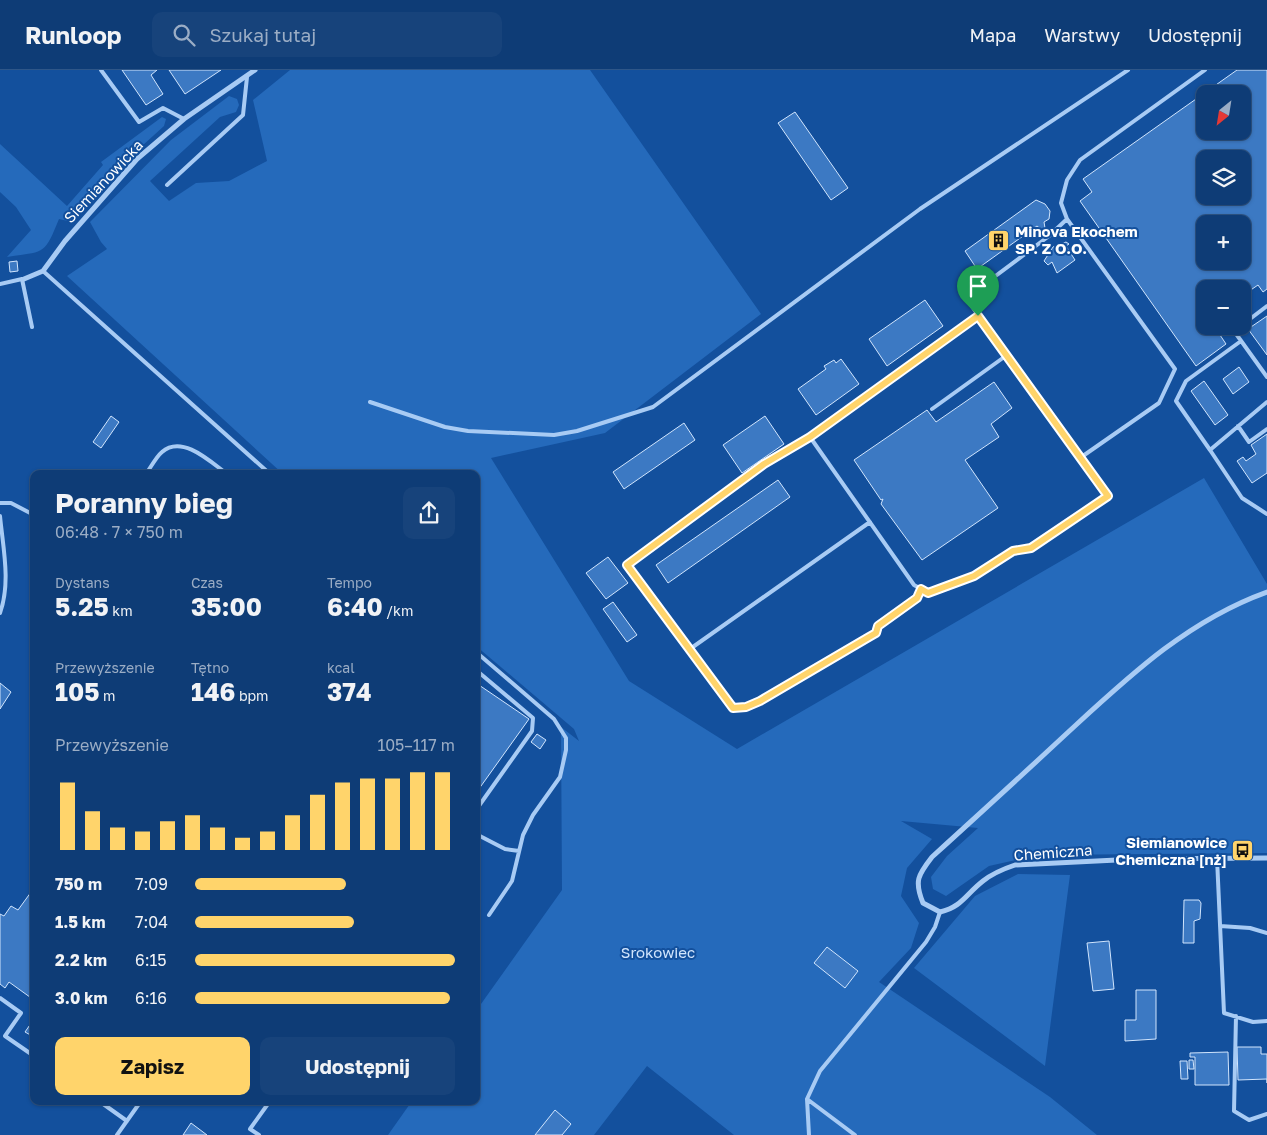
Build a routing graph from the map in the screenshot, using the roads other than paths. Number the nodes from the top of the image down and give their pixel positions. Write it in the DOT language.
graph roads {
  1 [pos="101,70"];
  2 [pos="255,70"];
  3 [pos="1128,70"];
  4 [pos="1206,70"];
  5 [pos="247,77"];
  6 [pos="184,119"];
  7 [pos="167,185"];
  8 [pos="1067,219"];
  9 [pos="43,271"];
  10 [pos="23,279"];
  11 [pos="0,284"];
  12 [pos="1267,306"];
  13 [pos="978,316"];
  14 [pos="1251,318"];
  15 [pos="32,327"];
  16 [pos="1236,335"];
  17 [pos="1241,341"];
  18 [pos="1007,355"];
  19 [pos="1267,377"];
  20 [pos="370,402"];
  21 [pos="1267,402"];
  22 [pos="932,408"];
  23 [pos="1238,426"];
  24 [pos="1267,429"];
  25 [pos="810,437"];
  26 [pos="1210,450"];
  27 [pos="1080,458"];
  28 [pos="149,470"];
  29 [pos="221,470"];
  30 [pos="266,470"];
  31 [pos="0,503"];
  32 [pos="30,513"];
  33 [pos="1267,514"];
  34 [pos="0,516"];
  35 [pos="870,522"];
  36 [pos="921,589"];
  37 [pos="1267,592"];
  38 [pos="0,613"];
  39 [pos="690,649"];
  40 [pos="480,655"];
  41 [pos="480,673"];
  42 [pos="480,804"];
  43 [pos="480,836"];
  44 [pos="519,851"];
  45 [pos="1217,858"];
  46 [pos="1267,858"];
  47 [pos="940,912"];
  48 [pos="489,915"];
  49 [pos="1220,926"];
  50 [pos="1267,933"];
  51 [pos="0,998"];
  52 [pos="1236,1016"];
  53 [pos="1267,1021"];
  54 [pos="30,1053"];
  55 [pos="807,1099"];
  56 [pos="105,1105"];
  57 [pos="138,1105"];
  58 [pos="267,1105"];
  59 [pos="1267,1114"];
  60 [pos="127,1121"];
  61 [pos="117,1135"];
  62 [pos="259,1135"];
  63 [pos="809,1135"];
  64 [pos="855,1135"];
  1 -- 6 [label="lane"];
  2 -- 5 [label="street, Siemianowicka"];
  3 -- 20 [label="lane"];
  4 -- 8 [label="lane"];
  5 -- 6 [label="street, Siemianowicka"];
  5 -- 7 [label="lane"];
  6 -- 9 [label="street, Siemianowicka"];
  8 -- 13 [label="lane"];
  8 -- 27 [label="lane"];
  9 -- 10 [label="street"];
  9 -- 30 [label="lane"];
  10 -- 11 [label="lane"];
  10 -- 15 [label="lane"];
  12 -- 14 [label="lane"];
  13 -- 18 [label="lane"];
  13 -- 25 [label="lane"];
  16 -- 17 [label="lane"];
  17 -- 19 [label="lane"];
  17 -- 26 [label="lane"];
  18 -- 22 [label="lane"];
  18 -- 27 [label="lane"];
  21 -- 23 [label="lane"];
  23 -- 24 [label="lane"];
  23 -- 26 [label="lane"];
  25 -- 35 [label="lane"];
  25 -- 39 [label="lane"];
  26 -- 33 [label="lane"];
  27 -- 36 [label="lane"];
  28 -- 29 [label="lane"];
  31 -- 32 [label="lane"];
  34 -- 38 [label="lane"];
  35 -- 36 [label="lane"];
  35 -- 39 [label="lane"];
  36 -- 39 [label="lane"];
  37 -- 47 [label="street"];
  40 -- 44 [label="lane"];
  41 -- 42 [label="lane"];
  43 -- 44 [label="lane"];
  44 -- 48 [label="lane"];
  45 -- 46 [label="street, Chemiczna"];
  45 -- 47 [label="street, Chemiczna"];
  45 -- 49 [label="lane"];
  47 -- 55 [label="lane"];
  49 -- 50 [label="lane"];
  49 -- 52 [label="lane"];
  51 -- 54 [label="lane"];
  52 -- 53 [label="lane"];
  52 -- 59 [label="lane"];
  55 -- 63 [label="lane"];
  55 -- 64 [label="lane"];
  56 -- 60 [label="lane"];
  57 -- 60 [label="lane"];
  58 -- 62 [label="lane"];
  60 -- 61 [label="lane"];
}
